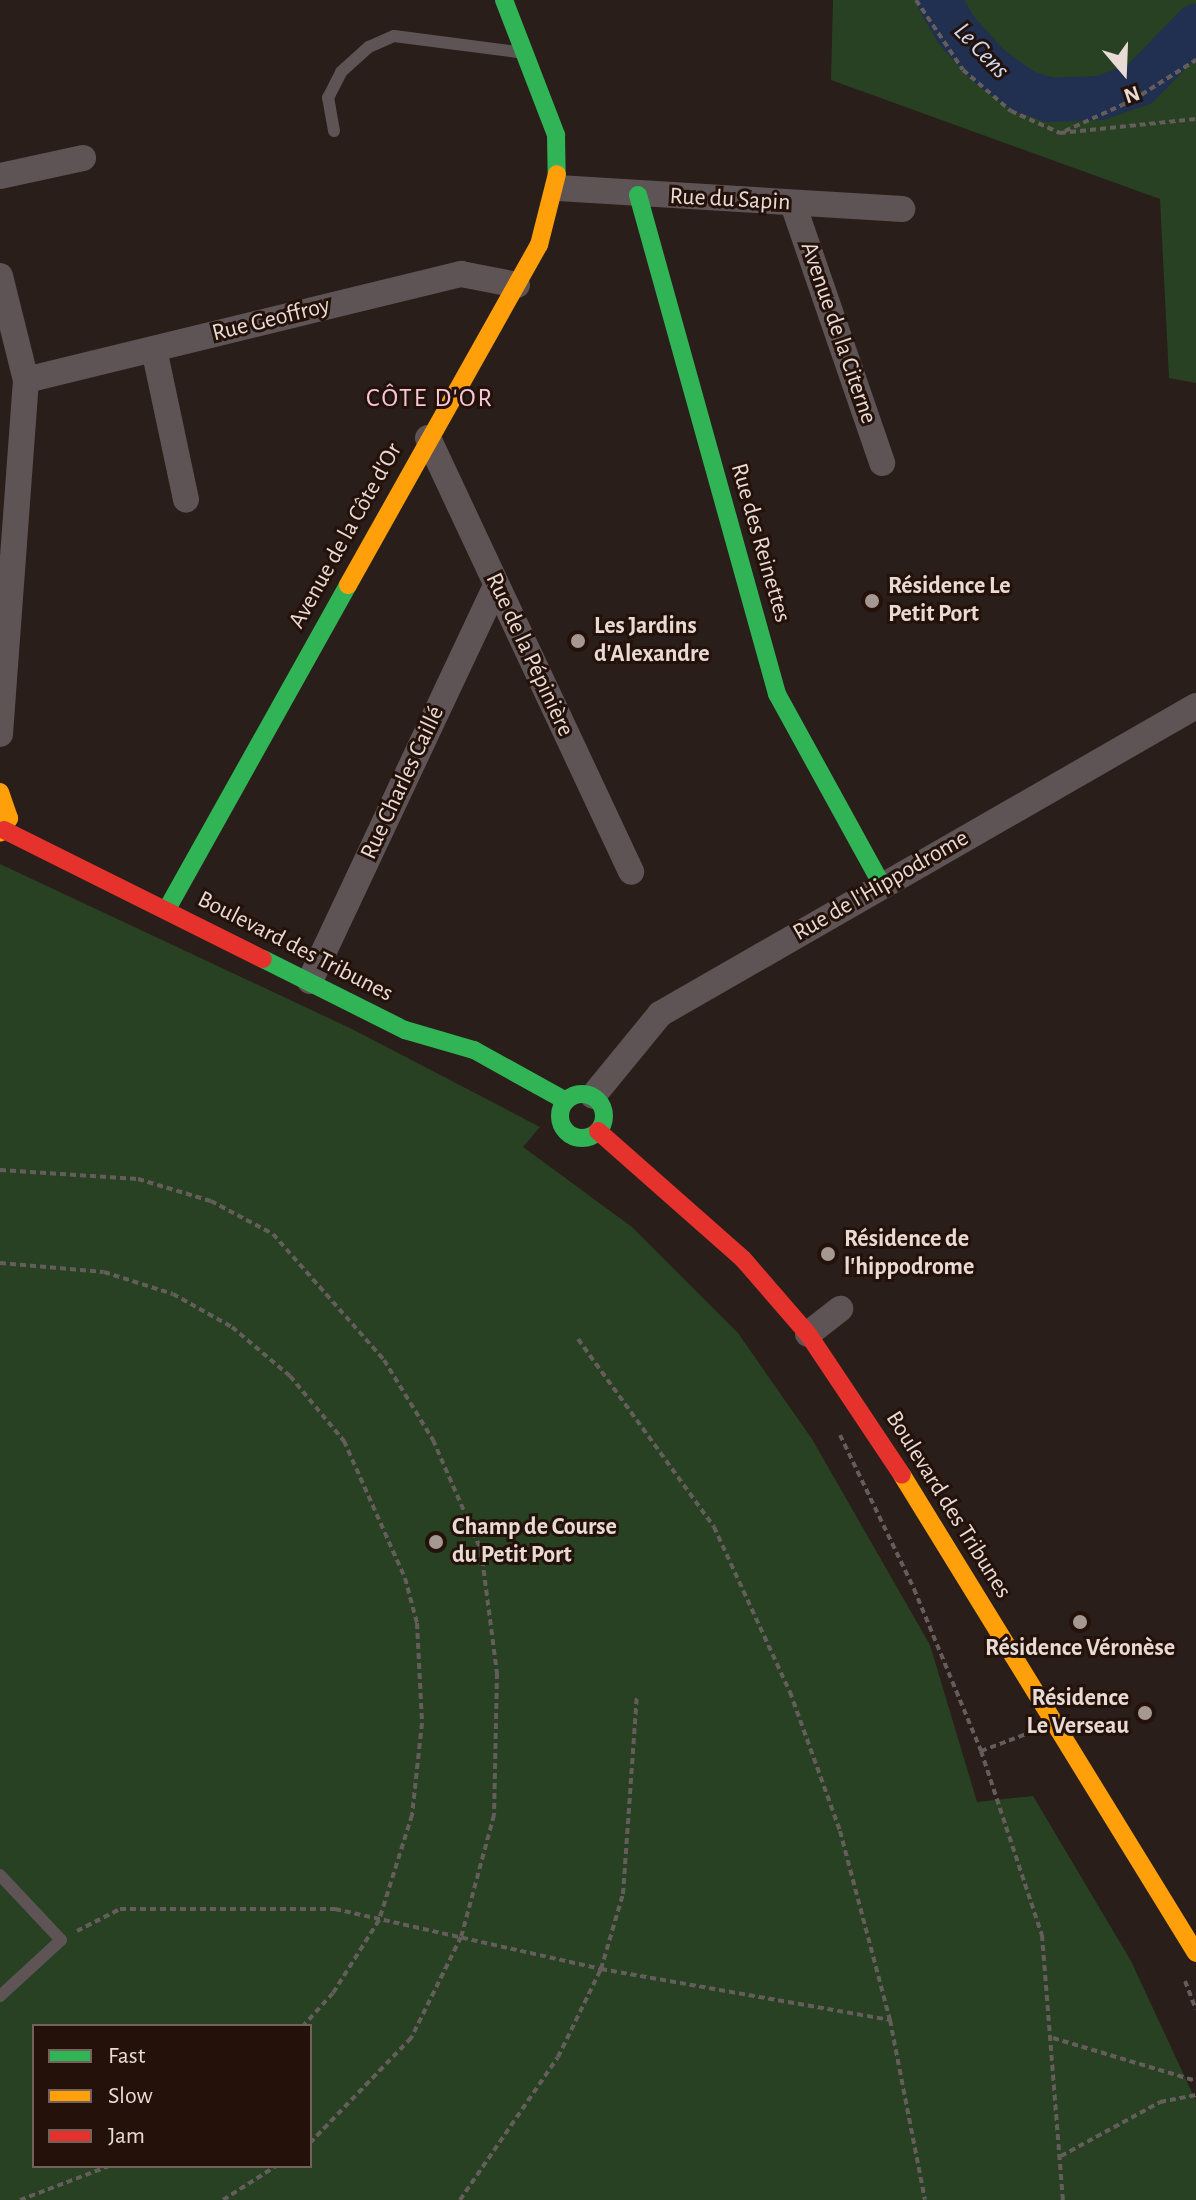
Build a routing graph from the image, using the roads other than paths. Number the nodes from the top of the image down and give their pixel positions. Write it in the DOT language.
graph roads {
  1 [pos="504,0"];
  2 [pos="524,53"];
  3 [pos="334,131"];
  4 [pos="83,158"];
  5 [pos="0,176"];
  6 [pos="558,188"];
  7 [pos="638,195"];
  8 [pos="793,204"];
  9 [pos="902,209"];
  10 [pos="0,276"];
  11 [pos="517,285"];
  12 [pos="154,349"];
  13 [pos="26,380"];
  14 [pos="428,438"];
  15 [pos="882,463"];
  16 [pos="186,500"];
  17 [pos="496,586"];
  18 [pos="1195,710"];
  19 [pos="0,734"];
  20 [pos="0,792"];
  21 [pos="2,831"];
  22 [pos="631,872"];
  23 [pos="882,885"];
  24 [pos="167,909"];
  25 [pos="310,981"];
  26 [pos="593,1096"];
  27 [pos="566,1101"];
  28 [pos="598,1131"];
  29 [pos="840,1309"];
  30 [pos="808,1334"];
  31 [pos="0,1875"];
  32 [pos="1196,1953"];
  33 [pos="0,1996"];
  1 -- 2 [label="street, Avenue de la Côte d'Or"];
  2 -- 3 [label="lane"];
  2 -- 6 [label="street, Avenue de la Côte d'Or"];
  4 -- 5 [label="street"];
  6 -- 7 [label="street, Rue du Sapin"];
  6 -- 11 [label="street, Avenue de la Côte d'Or"];
  7 -- 8 [label="street, Rue du Sapin"];
  7 -- 23 [label="street, Rue des Reinettes"];
  8 -- 9 [label="street, Rue du Sapin"];
  8 -- 15 [label="street, Avenue de la Citerne"];
  10 -- 13 [label="street"];
  11 -- 12 [label="street, Rue Geoffroy"];
  11 -- 14 [label="street, Avenue de la Côte d'Or"];
  12 -- 13 [label="street, Rue Geoffroy"];
  12 -- 16 [label="street"];
  13 -- 19 [label="street"];
  14 -- 17 [label="street, Rue de la Pépinière"];
  14 -- 24 [label="street, Avenue de la Côte d'Or"];
  17 -- 22 [label="street, Rue de la Pépinière"];
  17 -- 25 [label="street, Rue Charles Caillé"];
  18 -- 23 [label="street, Rue de l'Hippodrome"];
  20 -- 21 [label="street"];
  21 -- 24 [label="street, Boulevard des Tribunes"];
  23 -- 26 [label="street, Rue de l'Hippodrome"];
  24 -- 25 [label="street, Boulevard des Tribunes"];
  25 -- 27 [label="street, Boulevard des Tribunes"];
  26 -- 27 [label="street"];
  26 -- 28 [label="street"];
  27 -- 28 [label="street"];
  28 -- 30 [label="street, Boulevard des Tribunes"];
  29 -- 30 [label="street"];
  30 -- 32 [label="street, Boulevard des Tribunes"];
  31 -- 33 [label="lane"];
}
